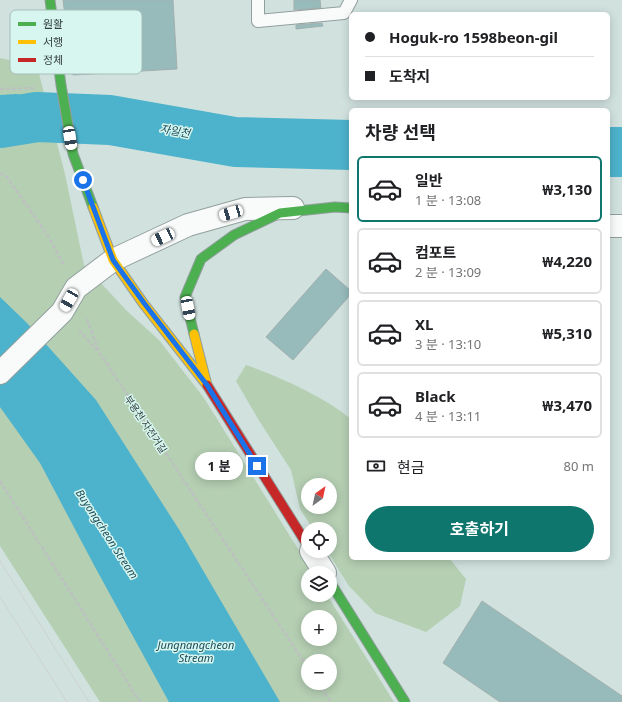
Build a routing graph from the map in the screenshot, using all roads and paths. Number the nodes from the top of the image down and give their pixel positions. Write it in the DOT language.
graph roads {
  1 [pos="50,0"];
  2 [pos="258,0"];
  3 [pos="351,0"];
  4 [pos="51,10"];
  5 [pos="60,74"];
  6 [pos="0,89"];
  7 [pos="62,89"];
  8 [pos="0,173"];
  9 [pos="343,207"];
  10 [pos="610,226"];
  11 [pos="622,226"];
  12 [pos="113,260"];
  13 [pos="76,288"];
  14 [pos="0,373"];
  15 [pos="207,385"];
  16 [pos="0,481"];
  17 [pos="301,535"];
  18 [pos="337,593"];
  19 [pos="301,657"];
  20 [pos="323,690"];
  21 [pos="140,702"];
  22 [pos="331,702"];
  23 [pos="405,702"];
  1 -- 4 [label="street"];
  2 -- 3 [label="lane"];
  5 -- 7 [label="street"];
  6 -- 7 [label="path"];
  7 -- 12 [label="street"];
  8 -- 13 [label="path, 부용천 자전거길"];
  9 -- 12 [label="street"];
  9 -- 15 [label="street"];
  10 -- 11 [label="street"];
  12 -- 13 [label="street"];
  12 -- 15 [label="street"];
  13 -- 14 [label="street"];
  13 -- 19 [label="path, 부용천 자전거길"];
  15 -- 17 [label="street"];
  16 -- 21 [label="path"];
  18 -- 23 [label="street"];
  20 -- 22 [label="path"];
}
